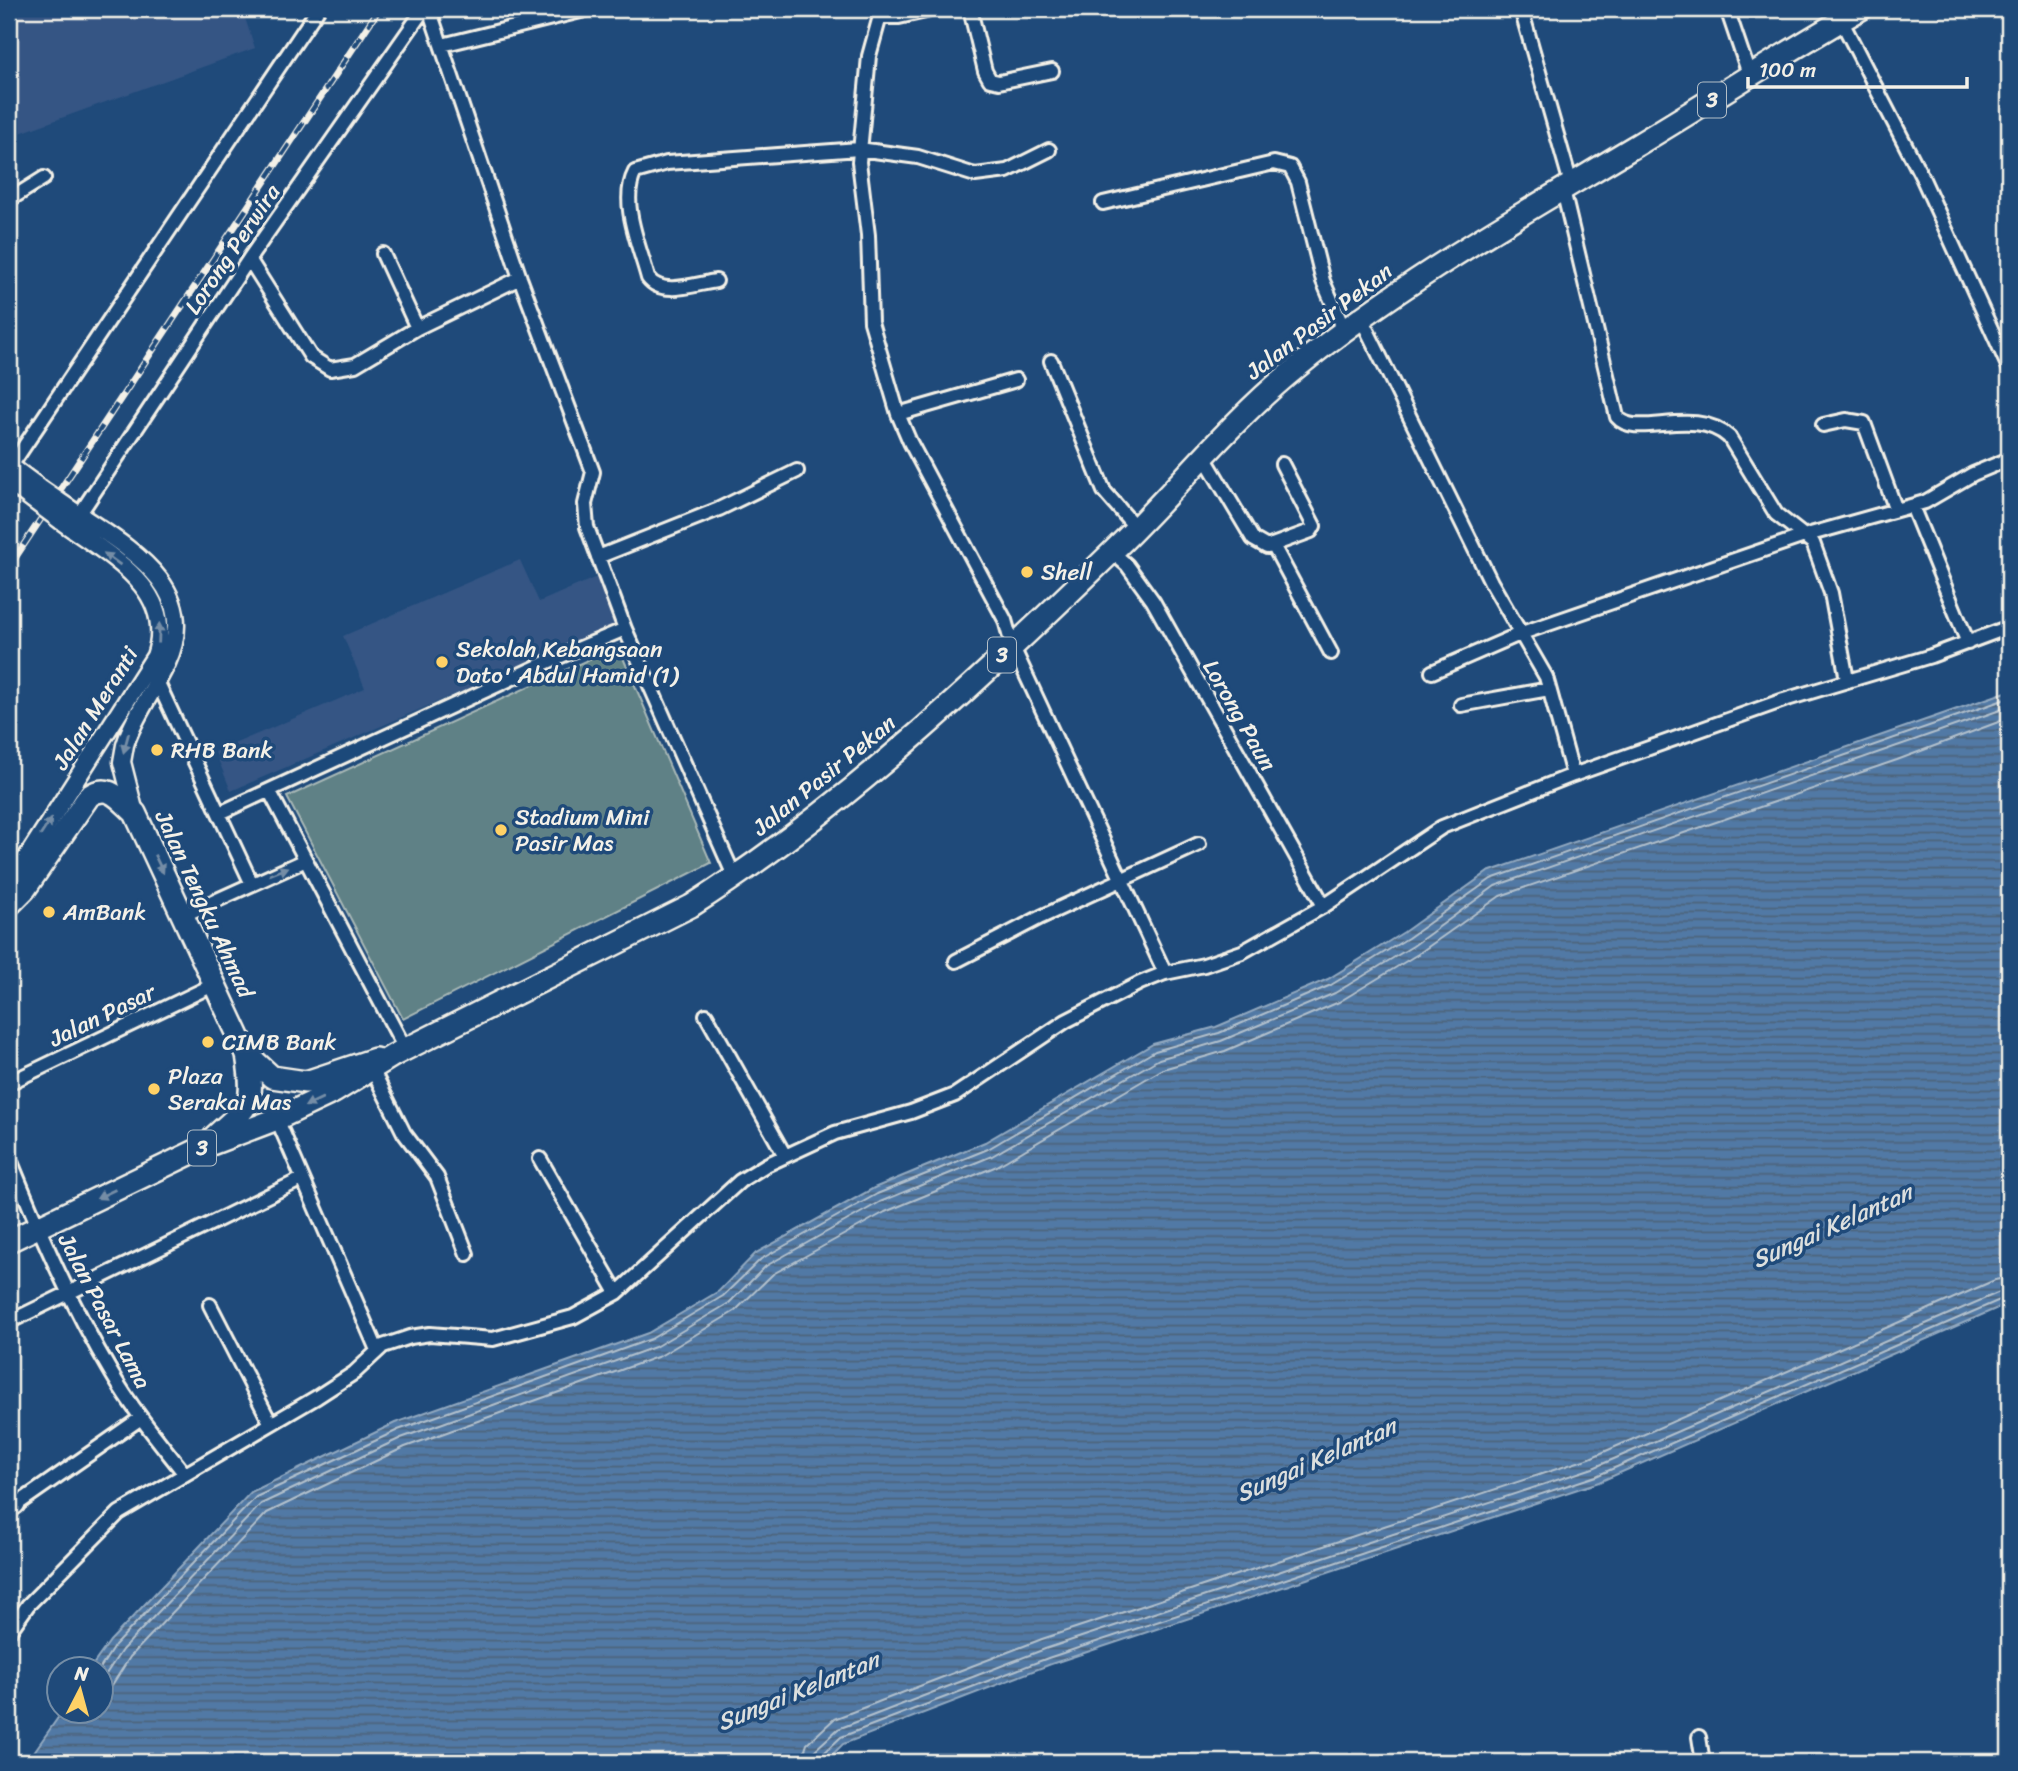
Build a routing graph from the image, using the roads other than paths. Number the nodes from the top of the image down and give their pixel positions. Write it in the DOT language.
graph roads {
  1 [pos="318,9"];
  2 [pos="424,9"];
  3 [pos="429,9"];
  4 [pos="589,9"];
  5 [pos="935,9"];
  6 [pos="970,9"];
  7 [pos="1521,9"];
  8 [pos="1727,9"];
  9 [pos="1861,9"];
  10 [pos="882,13"];
  11 [pos="1841,20"];
  12 [pos="442,45"];
  13 [pos="1052,71"];
  14 [pos="1750,77"];
  15 [pos="859,149"];
  16 [pos="1049,150"];
  17 [pos="44,178"];
  18 [pos="1567,187"];
  19 [pos="9,200"];
  20 [pos="1103,203"];
  21 [pos="383,254"];
  22 [pos="249,260"];
  23 [pos="520,278"];
  24 [pos="716,281"];
  25 [pos="1353,326"];
  26 [pos="417,328"];
  27 [pos="1051,361"];
  28 [pos="2009,368"];
  29 [pos="1016,380"];
  30 [pos="898,414"];
  31 [pos="1823,425"];
  32 [pos="1203,455"];
  33 [pos="2009,459"];
  34 [pos="1282,464"];
  35 [pos="10,471"];
  36 [pos="797,471"];
  37 [pos="1912,506"];
  38 [pos="1896,510"];
  39 [pos="70,515"];
  40 [pos="1136,528"];
  41 [pos="1807,535"];
  42 [pos="1274,547"];
  43 [pos="1112,552"];
  44 [pos="598,557"];
  45 [pos="171,594"];
  46 [pos="155,604"];
  47 [pos="2009,626"];
  48 [pos="625,629"];
  49 [pos="1522,633"];
  50 [pos="1968,643"];
  51 [pos="1012,645"];
  52 [pos="1331,653"];
  53 [pos="1432,672"];
  54 [pos="1847,680"];
  55 [pos="158,682"];
  56 [pos="1549,689"];
  57 [pos="1461,705"];
  58 [pos="1573,775"];
  59 [pos="270,792"];
  60 [pos="89,796"];
  61 [pos="65,799"];
  62 [pos="135,813"];
  63 [pos="220,813"];
  64 [pos="1199,844"];
  65 [pos="306,860"];
  66 [pos="734,878"];
  67 [pos="1122,879"];
  68 [pos="251,882"];
  69 [pos="17,887"];
  70 [pos="9,905"];
  71 [pos="1324,906"];
  72 [pos="184,915"];
  73 [pos="956,961"];
  74 [pos="1165,973"];
  75 [pos="213,985"];
  76 [pos="706,1015"];
  77 [pos="400,1052"];
  78 [pos="247,1054"];
  79 [pos="373,1071"];
  80 [pos="9,1083"];
  81 [pos="277,1119"];
  82 [pos="206,1146"];
  83 [pos="785,1154"];
  84 [pos="9,1157"];
  85 [pos="540,1158"];
  86 [pos="302,1179"];
  87 [pos="37,1227"];
  88 [pos="9,1241"];
  89 [pos="467,1254"];
  90 [pos="68,1293"];
  91 [pos="617,1293"];
  92 [pos="210,1306"];
  93 [pos="9,1322"];
  94 [pos="377,1350"];
  95 [pos="141,1418"];
  96 [pos="271,1424"];
  97 [pos="184,1473"];
  98 [pos="11,1502"];
  99 [pos="9,1632"];
  100 [pos="1699,1737"];
  101 [pos="1703,1762"];
  1 -- 35 [label="street"];
  2 -- 22 [label="street, Lorong Perwira"];
  3 -- 12 [label="street"];
  4 -- 12 [label="street"];
  5 -- 10 [label="street"];
  6 -- 13 [label="street"];
  7 -- 18 [label="street"];
  8 -- 14 [label="street"];
  9 -- 11 [label="highway, 3"];
  10 -- 15 [label="street"];
  11 -- 14 [label="highway, 3"];
  11 -- 28 [label="street"];
  12 -- 23 [label="street"];
  14 -- 18 [label="highway, 3"];
  15 -- 16 [label="street"];
  15 -- 24 [label="street"];
  15 -- 30 [label="street"];
  17 -- 19 [label="street"];
  18 -- 25 [label="highway, Jalan Pasir Pekan / 3"];
  18 -- 41 [label="street"];
  20 -- 25 [label="street"];
  21 -- 26 [label="street"];
  22 -- 26 [label="street"];
  22 -- 39 [label="street, Lorong Perwira"];
  23 -- 26 [label="street"];
  23 -- 44 [label="street"];
  25 -- 32 [label="highway, Jalan Pasir Pekan / 3"];
  25 -- 49 [label="street"];
  27 -- 40 [label="street"];
  29 -- 30 [label="street"];
  30 -- 51 [label="street"];
  31 -- 38 [label="street"];
  32 -- 40 [label="highway, Jalan Pasir Pekan / 3"];
  32 -- 42 [label="street"];
  33 -- 37 [label="street"];
  34 -- 42 [label="street"];
  35 -- 39 [label="main road, Jalan Meranti, bridge"];
  36 -- 44 [label="street"];
  37 -- 38 [label="street"];
  37 -- 50 [label="street"];
  38 -- 41 [label="street"];
  39 -- 45 [label="main road, Jalan Meranti"];
  46 -- 39 [label="main road, Jalan Meranti, one-way"];
  40 -- 43 [label="highway, Jalan Pasir Pekan / 3"];
  41 -- 49 [label="street"];
  41 -- 54 [label="street"];
  42 -- 52 [label="street"];
  43 -- 51 [label="highway, Jalan Pasir Pekan / 3"];
  43 -- 71 [label="street, Lorong Paun"];
  44 -- 48 [label="street"];
  45 -- 46 [label="main road"];
  45 -- 55 [label="main road, Jalan Meranti"];
  61 -- 46 [label="main road, Jalan Meranti, one-way"];
  47 -- 50 [label="street"];
  48 -- 59 [label="street"];
  48 -- 66 [label="street"];
  49 -- 53 [label="street"];
  49 -- 56 [label="street"];
  50 -- 54 [label="street"];
  51 -- 66 [label="highway, Jalan Pasir Pekan / 3"];
  51 -- 67 [label="street"];
  54 -- 58 [label="street"];
  55 -- 62 [label="main road, Jalan Meranti, one-way"];
  55 -- 63 [label="street"];
  56 -- 57 [label="street"];
  56 -- 58 [label="street"];
  58 -- 71 [label="street"];
  59 -- 63 [label="street"];
  59 -- 65 [label="street"];
  60 -- 61 [label="highway"];
  60 -- 62 [label="highway, Jalan Tengku Ahmad / 3"];
  60 -- 69 [label="highway"];
  69 -- 61 [label="main road, Jalan Meranti, one-way"];
  62 -- 72 [label="highway, Jalan Tengku Ahmad / 3, one-way"];
  63 -- 68 [label="street"];
  64 -- 67 [label="street"];
  68 -- 65 [label="street, one-way"];
  65 -- 77 [label="street"];
  66 -- 77 [label="highway, Jalan Pasir Pekan / 3"];
  67 -- 73 [label="street"];
  67 -- 74 [label="street"];
  68 -- 72 [label="street"];
  69 -- 70 [label="highway"];
  71 -- 74 [label="street"];
  72 -- 75 [label="highway, Jalan Tengku Ahmad / 3"];
  74 -- 83 [label="street"];
  75 -- 78 [label="highway, Jalan Tengku Ahmad / 3"];
  75 -- 80 [label="street, Jalan Pasar"];
  76 -- 83 [label="street"];
  77 -- 78 [label="highway, 3"];
  77 -- 79 [label="highway, Jalan Pasir Pekan / 3"];
  78 -- 82 [label="highway, 3"];
  79 -- 81 [label="highway, Jalan Pasir Pekan / 3, one-way"];
  79 -- 89 [label="street"];
  81 -- 82 [label="highway, Jalan Pasir Pekan / 3"];
  81 -- 86 [label="street"];
  82 -- 87 [label="highway, Jalan Pasir Pekan / 3, one-way"];
  83 -- 91 [label="street"];
  84 -- 87 [label="street, Jalan Pasar Lama"];
  85 -- 91 [label="street"];
  86 -- 90 [label="street"];
  86 -- 94 [label="street"];
  87 -- 88 [label="highway, Jalan Pasir Pekan / 3"];
  87 -- 90 [label="street, Jalan Pasar Lama"];
  90 -- 93 [label="street"];
  90 -- 95 [label="street, Jalan Pasar Lama"];
  91 -- 94 [label="street"];
  92 -- 96 [label="street"];
  94 -- 96 [label="street"];
  95 -- 97 [label="street, Jalan Pasar Lama"];
  95 -- 98 [label="street"];
  96 -- 97 [label="street"];
  97 -- 99 [label="street"];
  100 -- 101 [label="street"];
}
